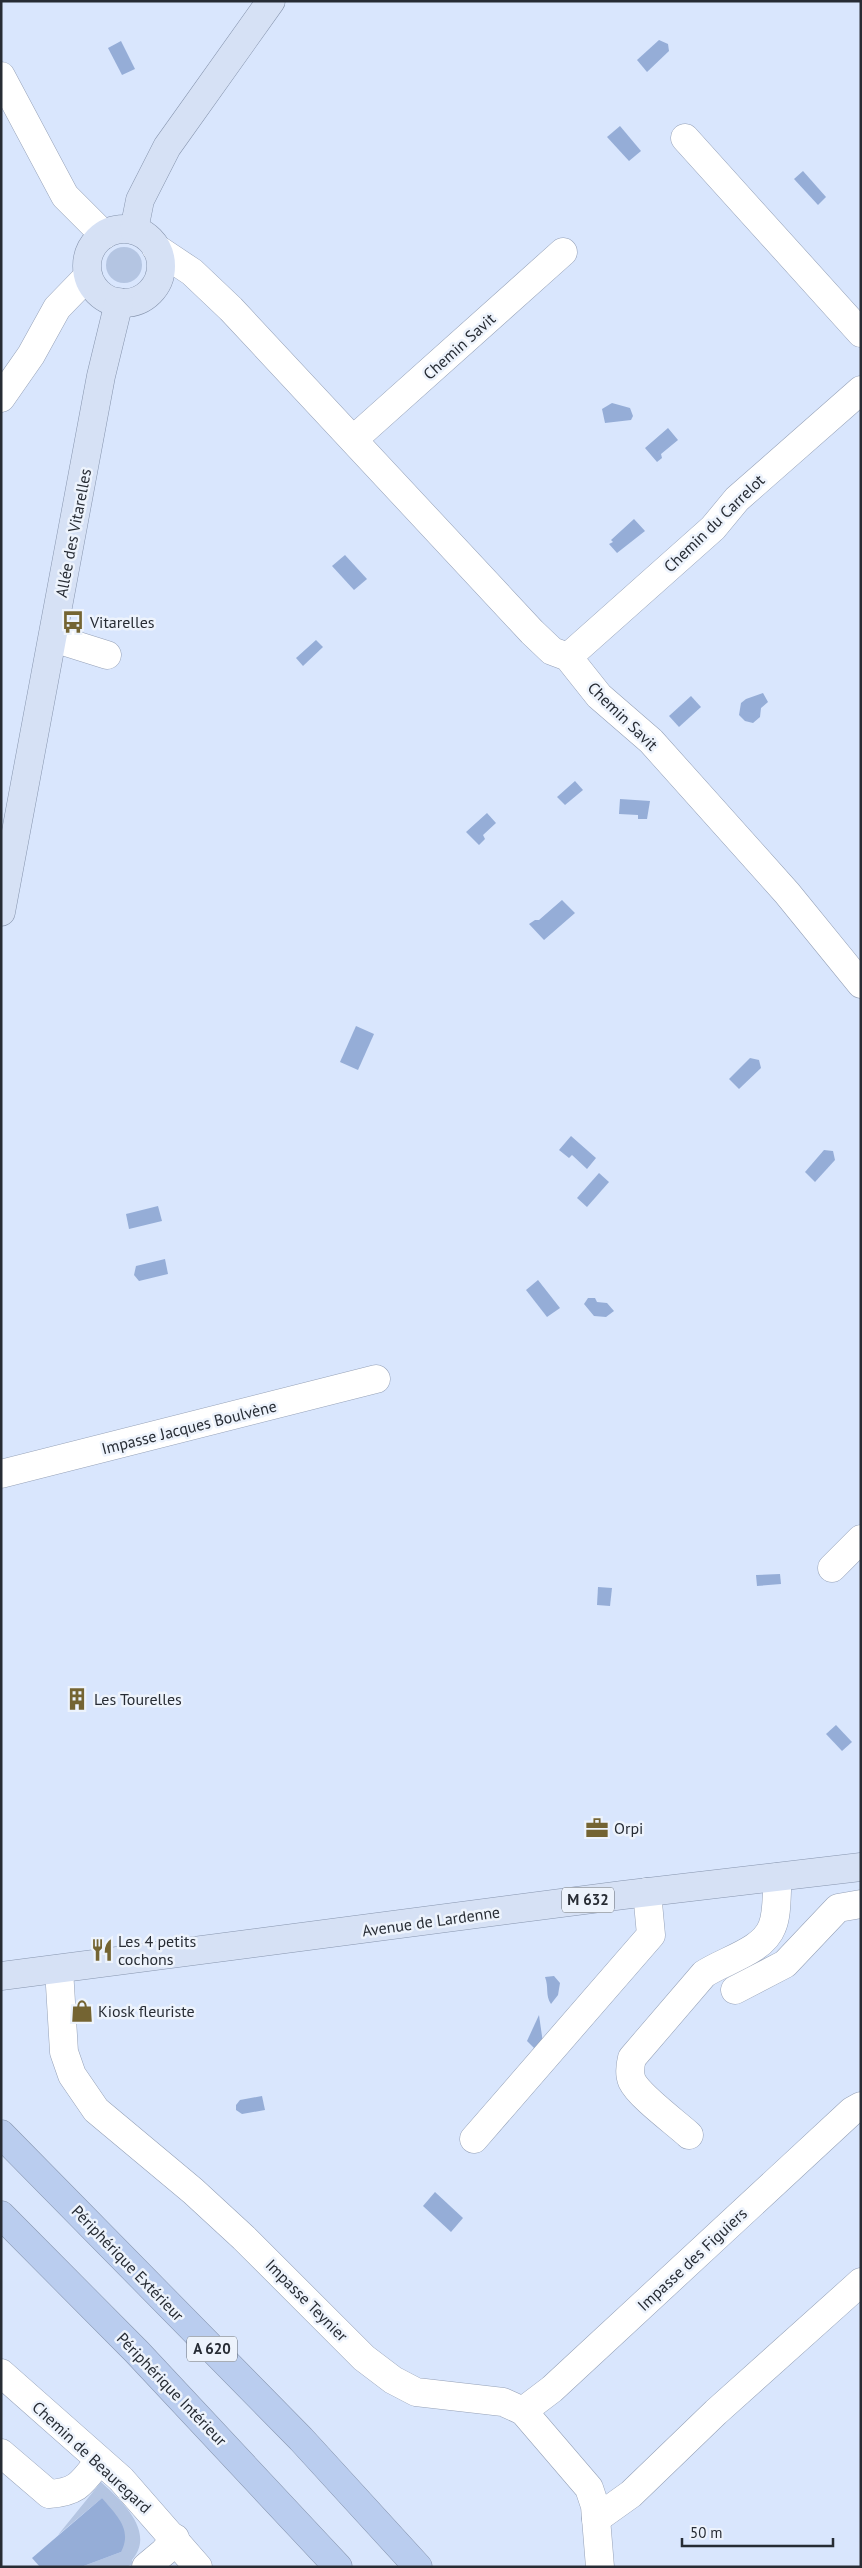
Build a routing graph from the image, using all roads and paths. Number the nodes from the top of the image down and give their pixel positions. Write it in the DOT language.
graph roads {
  1 [pos="271,1"];
  2 [pos="1,76"];
  3 [pos="684,138"];
  4 [pos="134,230"];
  5 [pos="104,235"];
  6 [pos="156,248"];
  7 [pos="563,252"];
  8 [pos="88,276"];
  9 [pos="119,302"];
  10 [pos="861,333"];
  11 [pos="861,390"];
  12 [pos="1,398"];
  13 [pos="354,439"];
  14 [pos="53,638"];
  15 [pos="107,655"];
  16 [pos="568,657"];
  17 [pos="1,912"];
  18 [pos="861,984"];
  19 [pos="376,1380"];
  20 [pos="1,1474"];
  21 [pos="861,1539"];
  22 [pos="832,1568"];
  23 [pos="861,1867"];
  24 [pos="778,1877"];
  25 [pos="647,1892"];
  26 [pos="861,1904"];
  27 [pos="59,1969"];
  28 [pos="1,1976"];
  29 [pos="735,1990"];
  30 [pos="861,2106"];
  31 [pos="1,2134"];
  32 [pos="689,2135"];
  33 [pos="474,2139"];
  34 [pos="1,2215"];
  35 [pos="861,2282"];
  36 [pos="1,2373"];
  37 [pos="523,2411"];
  38 [pos="1,2454"];
  39 [pos="99,2461"];
  40 [pos="596,2519"];
  41 [pos="175,2538"];
  42 [pos="146,2567"];
  43 [pos="198,2567"];
  44 [pos="338,2567"];
  45 [pos="418,2567"];
  46 [pos="600,2567"];
  1 -- 4 [label="main road"];
  2 -- 5 [label="street"];
  3 -- 10 [label="street"];
  4 -- 5 [label="main road"];
  4 -- 6 [label="main road"];
  5 -- 8 [label="main road"];
  6 -- 9 [label="main road"];
  6 -- 13 [label="street, Chemin Savit"];
  7 -- 13 [label="street, Chemin Savit"];
  8 -- 9 [label="main road"];
  8 -- 12 [label="street"];
  9 -- 14 [label="main road, Allée des Vitarelles"];
  11 -- 16 [label="street, Chemin du Carrelot"];
  13 -- 16 [label="street, Chemin Savit"];
  14 -- 15 [label="street"];
  14 -- 17 [label="main road, Allée des Vitarelles"];
  16 -- 18 [label="street, Chemin Savit"];
  19 -- 20 [label="street, Impasse Jacques Boulvène"];
  21 -- 22 [label="street"];
  23 -- 24 [label="main road, Avenue de Lardenne / M 632"];
  24 -- 25 [label="main road, Avenue de Lardenne / M 632"];
  24 -- 32 [label="street"];
  25 -- 27 [label="main road, Avenue de Lardenne / M 632"];
  25 -- 33 [label="street"];
  26 -- 29 [label="street"];
  27 -- 28 [label="main road, Avenue de Lardenne / M 632"];
  27 -- 37 [label="street, Impasse Teynier"];
  30 -- 37 [label="street, Impasse des Figuiers"];
  31 -- 45 [label="highway, Périphérique Extérieur / A 620"];
  34 -- 44 [label="highway, Périphérique Intérieur"];
  35 -- 40 [label="street"];
  36 -- 39 [label="street, Chemin de Beauregard"];
  37 -- 40 [label="street, Impasse Teynier"];
  38 -- 39 [label="street"];
  39 -- 41 [label="street, Chemin de Beauregard"];
  40 -- 46 [label="street, Impasse Teynier"];
  41 -- 42 [label="street"];
  41 -- 43 [label="street, Chemin de Beauregard"];
}
